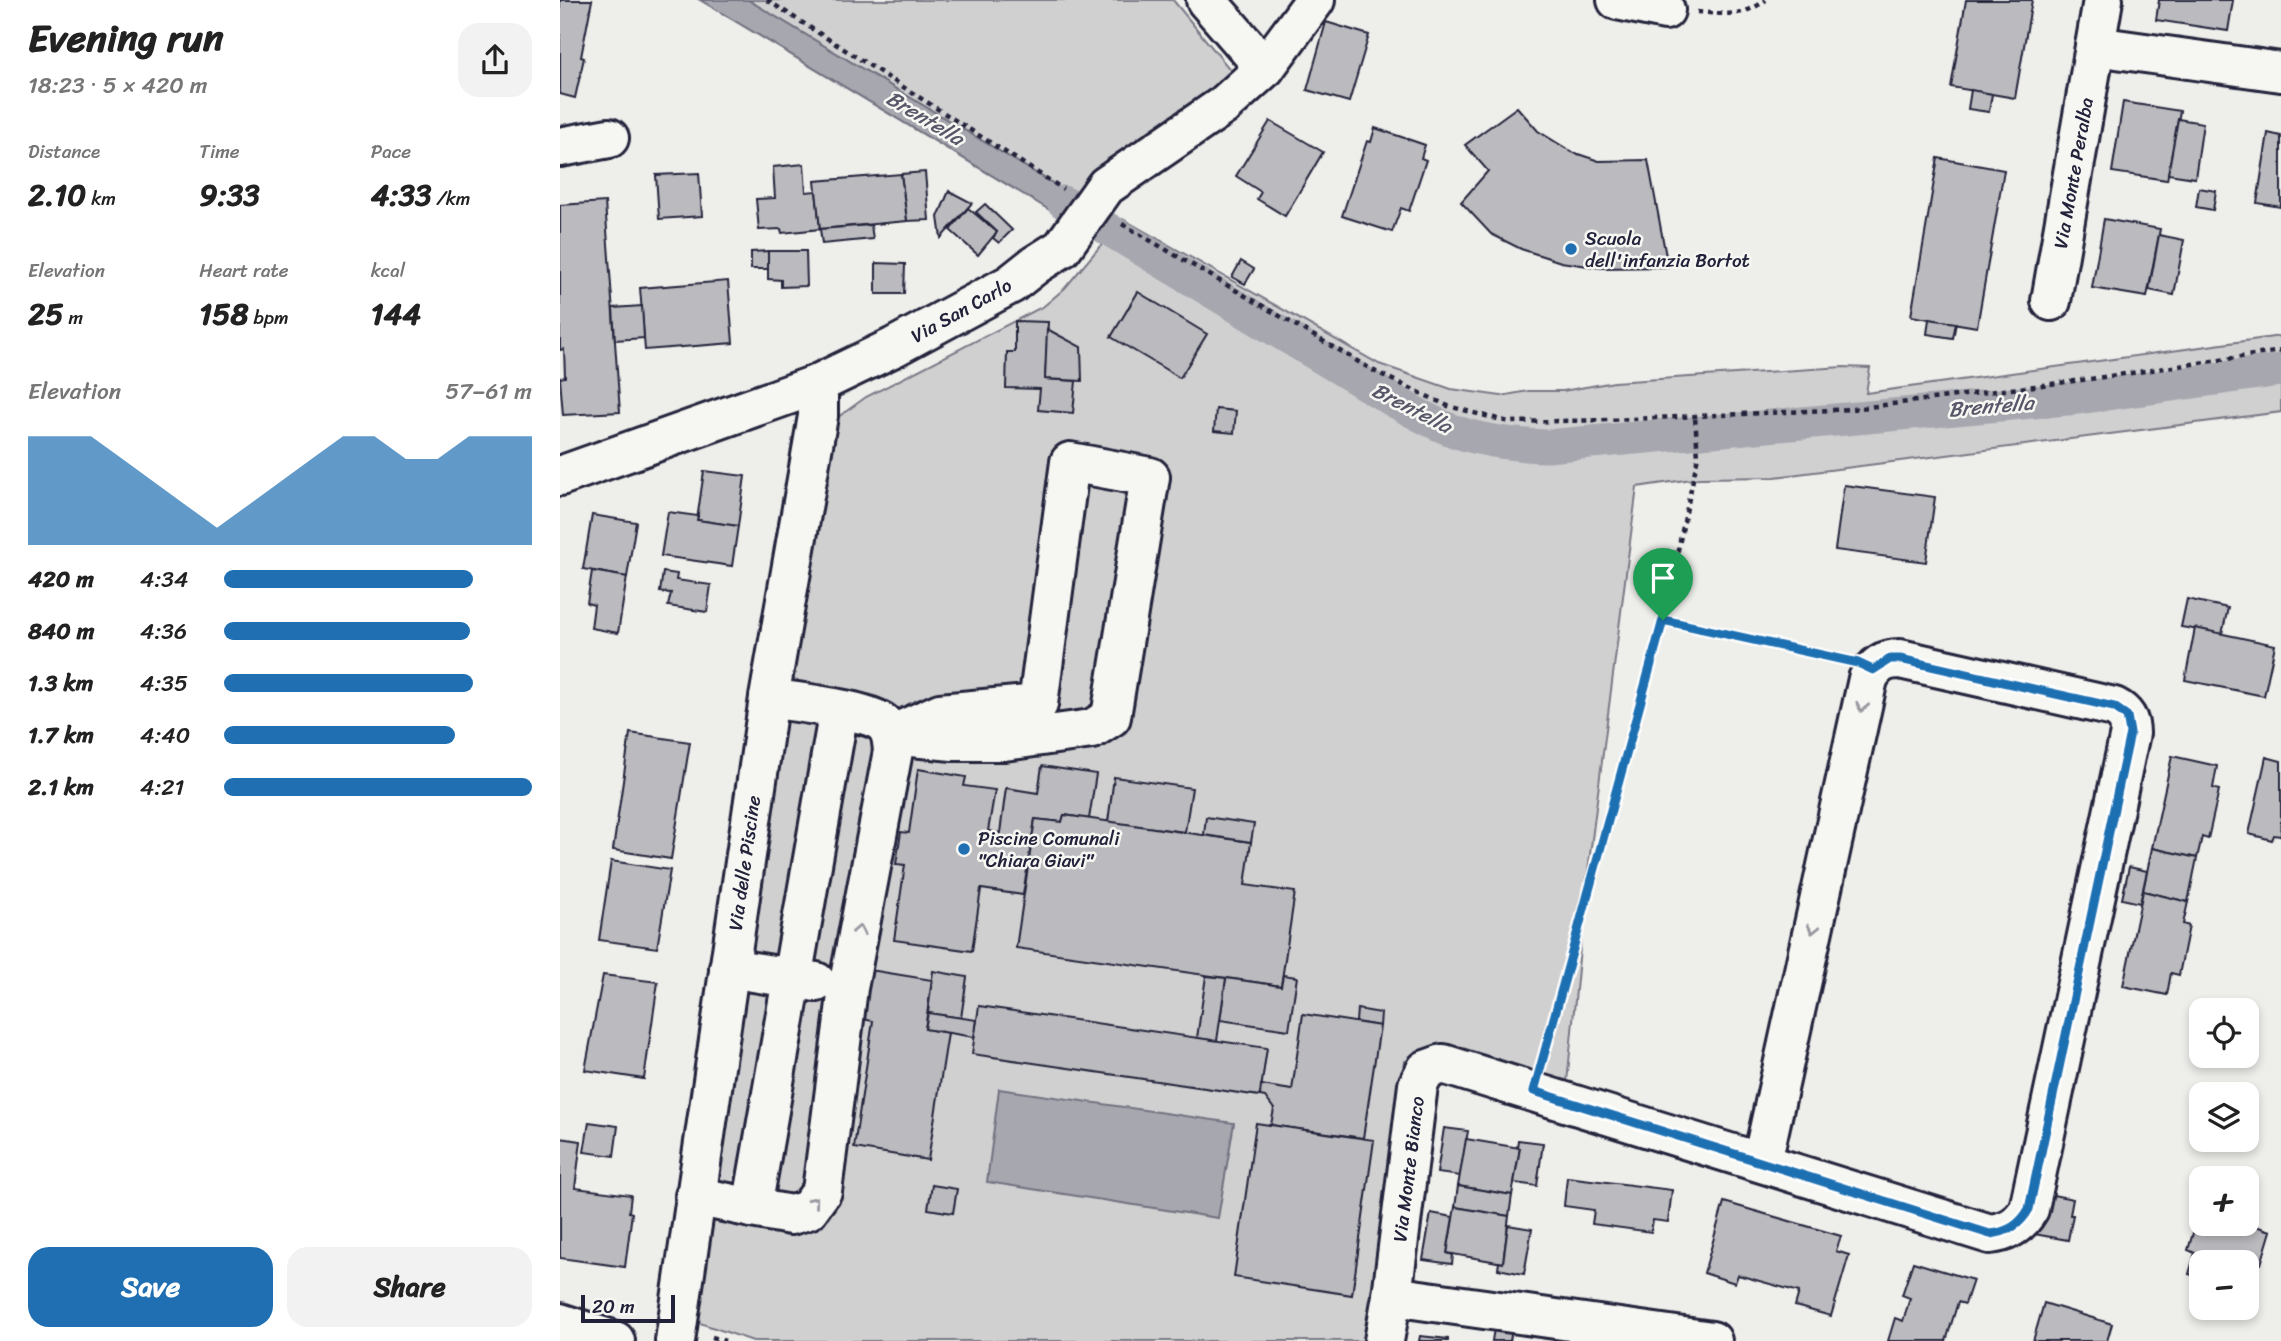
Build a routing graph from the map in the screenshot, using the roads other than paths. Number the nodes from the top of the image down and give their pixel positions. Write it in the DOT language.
graph roads {
  1 [pos="1206,0"];
  2 [pos="1315,0"];
  3 [pos="1617,0"];
  4 [pos="2103,0"];
  5 [pos="1665,10"];
  6 [pos="2095,46"];
  7 [pos="1265,68"];
  8 [pos="2281,72"];
  9 [pos="610,138"];
  10 [pos="560,147"];
  11 [pos="2051,301"];
  12 [pos="813,386"];
  13 [pos="560,476"];
  14 [pos="769,698"];
  15 [pos="1038,704"];
  16 [pos="839,710"];
  17 [pos="1070,732"];
  18 [pos="891,735"];
  19 [pos="729,968"];
  20 [pos="793,979"];
  21 [pos="848,988"];
  22 [pos="1762,1162"];
  23 [pos="695,1196"];
  24 [pos="752,1208"];
  25 [pos="1392,1296"];
  26 [pos="560,1323"];
  27 [pos="615,1341"];
  28 [pos="675,1341"];
  29 [pos="1384,1341"];
  30 [pos="1712,1341"];
  1 -- 7 [label="street"];
  2 -- 7 [label="street, Via San Carlo"];
  3 -- 5 [label="street"];
  4 -- 6 [label="street, Via Monte Peralba"];
  6 -- 8 [label="street"];
  6 -- 11 [label="street, Via Monte Peralba"];
  7 -- 12 [label="street, Via San Carlo"];
  9 -- 10 [label="street"];
  12 -- 13 [label="street, Via San Carlo"];
  12 -- 14 [label="street, Via delle Piscine"];
  14 -- 16 [label="street"];
  14 -- 19 [label="street, Via delle Piscine"];
  15 -- 17 [label="street"];
  15 -- 17 [label="street"];
  15 -- 18 [label="street"];
  16 -- 18 [label="street"];
  16 -- 20 [label="street"];
  17 -- 18 [label="street"];
  21 -- 18 [label="street, one-way"];
  19 -- 20 [label="street"];
  19 -- 23 [label="street, Via delle Piscine"];
  20 -- 21 [label="street"];
  20 -- 24 [label="street"];
  24 -- 21 [label="street, one-way"];
  22 -- 22 [label="street, one-way"];
  22 -- 25 [label="street, Via Monte Bianco"];
  23 -- 24 [label="street"];
  23 -- 28 [label="street, Via delle Piscine"];
  25 -- 29 [label="street, Via Monte Bianco"];
  25 -- 30 [label="street"];
  26 -- 27 [label="street"];
}
